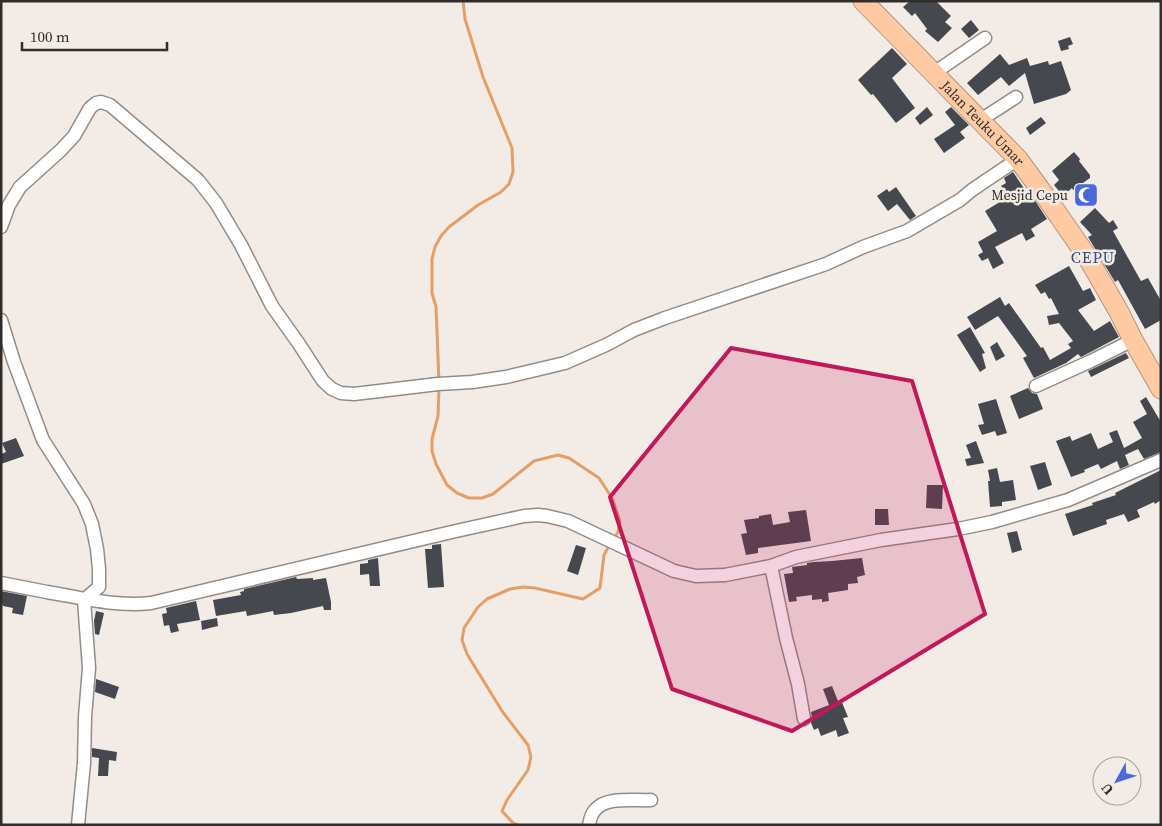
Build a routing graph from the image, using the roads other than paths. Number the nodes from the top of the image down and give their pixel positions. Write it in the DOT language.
graph roads {
  1 [pos="863,1"];
  2 [pos="985,38"];
  3 [pos="934,73"];
  4 [pos="1016,97"];
  5 [pos="979,121"];
  6 [pos="1018,160"];
  7 [pos="1,226"];
  8 [pos="1,320"];
  9 [pos="1132,340"];
  10 [pos="1036,386"];
  11 [pos="1161,389"];
  12 [pos="1161,460"];
  13 [pos="771,566"];
  14 [pos="1,583"];
  15 [pos="84,600"];
  16 [pos="804,719"];
  17 [pos="651,800"];
  18 [pos="78,825"];
  19 [pos="589,825"];
  1 -- 3 [label="highway, Jalan Teuku Umar"];
  2 -- 3 [label="street"];
  3 -- 5 [label="highway, Jalan Teuku Umar"];
  4 -- 5 [label="street"];
  5 -- 6 [label="highway, Jalan Teuku Umar"];
  6 -- 7 [label="street"];
  6 -- 9 [label="highway, Jalan Teuku Umar"];
  8 -- 15 [label="street"];
  9 -- 10 [label="street"];
  9 -- 11 [label="highway, Jalan Teuku Umar"];
  12 -- 13 [label="street"];
  13 -- 15 [label="street"];
  13 -- 16 [label="street"];
  14 -- 15 [label="street"];
  15 -- 18 [label="street"];
  17 -- 19 [label="street"];
}
